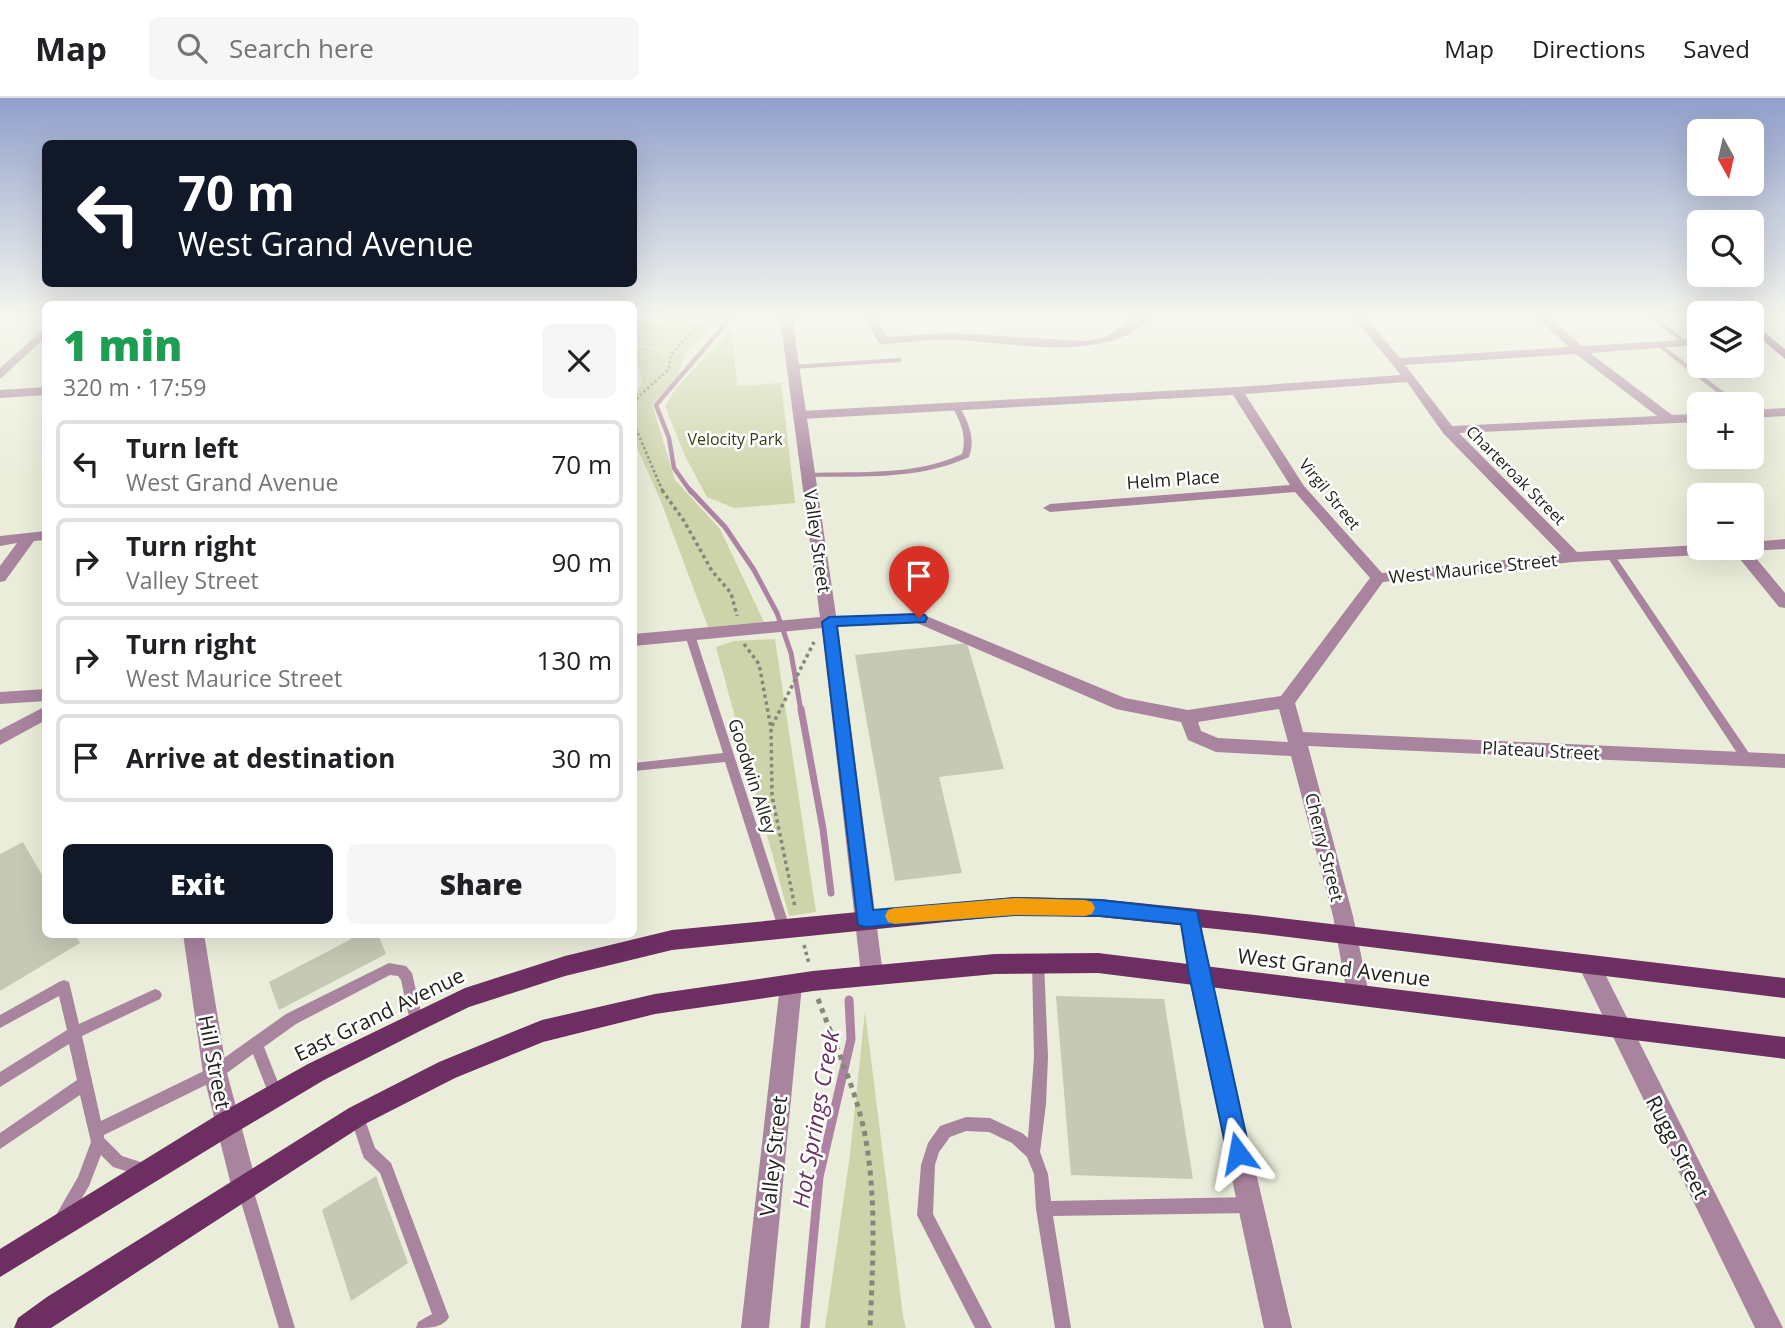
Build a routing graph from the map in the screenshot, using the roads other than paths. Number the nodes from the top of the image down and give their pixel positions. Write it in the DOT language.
graph roads {
  1 [pos="794,374"];
  2 [pos="1407,374"];
  3 [pos="1611,374"];
  4 [pos="1697,374"];
  5 [pos="1410,378"];
  6 [pos="42,391"];
  7 [pos="1237,391"];
  8 [pos="1720,392"];
  9 [pos="0,394"];
  10 [pos="956,407"];
  11 [pos="1785,412"];
  12 [pos="1764,413"];
  13 [pos="801,415"];
  14 [pos="1687,419"];
  15 [pos="1670,420"];
  16 [pos="1448,430"];
  17 [pos="810,475"];
  18 [pos="1299,488"];
  19 [pos="1050,508"];
  20 [pos="42,536"];
  21 [pos="28,538"];
  22 [pos="0,541"];
  23 [pos="1785,544"];
  24 [pos="1764,546"];
  25 [pos="1687,551"];
  26 [pos="1610,555"];
  27 [pos="1573,557"];
  28 [pos="1747,560"];
  29 [pos="0,577"];
  30 [pos="1378,579"];
  31 [pos="1785,603"];
  32 [pos="829,622"];
  33 [pos="690,635"];
  34 [pos="637,640"];
  35 [pos="42,695"];
  36 [pos="0,698"];
  37 [pos="1286,702"];
  38 [pos="42,714"];
  39 [pos="1188,717"];
  40 [pos="0,738"];
  41 [pos="1299,744"];
  42 [pos="728,757"];
  43 [pos="1747,759"];
  44 [pos="1785,761"];
  45 [pos="637,767"];
  46 [pos="1190,917"];
  47 [pos="865,919"];
  48 [pos="791,927"];
  49 [pos="1348,935"];
  50 [pos="194,938"];
  51 [pos="1038,962"];
  52 [pos="1589,965"];
  53 [pos="873,974"];
  54 [pos="1199,974"];
  55 [pos="802,983"];
  56 [pos="1785,988"];
  57 [pos="1358,994"];
  58 [pos="155,995"];
  59 [pos="416,1021"];
  60 [pos="0,1022"];
  61 [pos="1619,1028"];
  62 [pos="75,1033"];
  63 [pos="256,1045"];
  64 [pos="1785,1048"];
  65 [pos="215,1073"];
  66 [pos="0,1080"];
  67 [pos="85,1083"];
  68 [pos="276,1095"];
  69 [pos="357,1116"];
  70 [pos="226,1124"];
  71 [pos="97,1137"];
  72 [pos="0,1142"];
  73 [pos="1033,1152"];
  74 [pos="149,1171"];
  75 [pos="245,1189"];
  76 [pos="1250,1205"];
  77 [pos="1044,1209"];
  78 [pos="54,1229"];
  79 [pos="7,1257"];
  80 [pos="29,1328"];
  81 [pos="287,1328"];
  82 [pos="424,1328"];
  83 [pos="755,1328"];
  84 [pos="984,1328"];
  85 [pos="1063,1328"];
  86 [pos="1278,1328"];
  87 [pos="1769,1328"];
  1 -- 13 [label="street, Valley Street"];
  2 -- 5 [label="street, Charteroak Street"];
  3 -- 15 [label="street"];
  4 -- 8 [label="lane"];
  5 -- 7 [label="street"];
  5 -- 16 [label="street, Charteroak Street"];
  6 -- 9 [label="street"];
  7 -- 10 [label="street"];
  7 -- 18 [label="street, Virgil Street"];
  10 -- 13 [label="street"];
  10 -- 17 [label="lane"];
  11 -- 12 [label="street"];
  13 -- 17 [label="street, Valley Street"];
  14 -- 15 [label="street"];
  15 -- 16 [label="street"];
  16 -- 27 [label="street, Charteroak Street"];
  17 -- 32 [label="street, Valley Street"];
  18 -- 19 [label="street, Helm Place"];
  18 -- 30 [label="street, Virgil Street"];
  20 -- 21 [label="street"];
  21 -- 22 [label="street"];
  21 -- 29 [label="street"];
  23 -- 24 [label="street"];
  25 -- 26 [label="street, West Maurice Street"];
  26 -- 27 [label="street, West Maurice Street"];
  26 -- 43 [label="lane"];
  27 -- 30 [label="street, West Maurice Street"];
  28 -- 31 [label="street"];
  30 -- 37 [label="street, West Maurice Street"];
  32 -- 33 [label="street"];
  32 -- 39 [label="street"];
  32 -- 47 [label="street, Valley Street"];
  33 -- 34 [label="street"];
  33 -- 42 [label="lane, Goodwin Alley"];
  35 -- 36 [label="street"];
  37 -- 39 [label="street"];
  37 -- 41 [label="street, Cherry Street"];
  38 -- 40 [label="street"];
  39 -- 41 [label="street, Plateau Street"];
  41 -- 43 [label="street, Plateau Street"];
  41 -- 49 [label="street, Cherry Street"];
  42 -- 45 [label="lane"];
  42 -- 48 [label="lane, Goodwin Alley"];
  43 -- 44 [label="street, Plateau Street"];
  46 -- 47 [label="main road, West Grand Avenue"];
  46 -- 49 [label="main road, West Grand Avenue"];
  46 -- 54 [label="street"];
  47 -- 48 [label="main road, East Grand Avenue"];
  47 -- 53 [label="street, Valley Street"];
  48 -- 59 [label="main road, East Grand Avenue"];
  49 -- 52 [label="main road, West Grand Avenue"];
  49 -- 57 [label="street, Cherry Street"];
  50 -- 65 [label="street, Hill Street"];
  51 -- 53 [label="main road, West Grand Avenue"];
  51 -- 54 [label="main road, West Grand Avenue"];
  51 -- 73 [label="lane"];
  52 -- 56 [label="main road, West Grand Avenue"];
  52 -- 61 [label="street, Rugg Street"];
  53 -- 55 [label="main road, West Grand Avenue"];
  54 -- 57 [label="main road, West Grand Avenue"];
  54 -- 76 [label="street"];
  55 -- 69 [label="main road"];
  55 -- 83 [label="street, Valley Street"];
  57 -- 61 [label="main road, West Grand Avenue"];
  58 -- 62 [label="lane"];
  59 -- 63 [label="lane"];
  59 -- 68 [label="main road, East Grand Avenue"];
  60 -- 62 [label="lane"];
  61 -- 64 [label="main road, West Grand Avenue"];
  61 -- 87 [label="street, Rugg Street"];
  62 -- 66 [label="lane"];
  62 -- 67 [label="lane"];
  63 -- 65 [label="lane"];
  63 -- 68 [label="lane"];
  65 -- 70 [label="street, Hill Street"];
  65 -- 71 [label="lane"];
  67 -- 71 [label="lane"];
  67 -- 72 [label="lane"];
  68 -- 70 [label="main road, East Grand Avenue"];
  69 -- 75 [label="main road"];
  69 -- 82 [label="lane"];
  70 -- 74 [label="main road, East Grand Avenue"];
  70 -- 75 [label="street, Hill Street"];
  71 -- 74 [label="lane"];
  71 -- 78 [label="lane"];
  73 -- 77 [label="lane"];
  73 -- 84 [label="lane"];
  74 -- 78 [label="main road, East Grand Avenue"];
  75 -- 80 [label="main road"];
  75 -- 81 [label="lane"];
  76 -- 77 [label="lane"];
  76 -- 86 [label="street"];
  77 -- 85 [label="lane"];
  78 -- 79 [label="main road, East Grand Avenue"];
}
